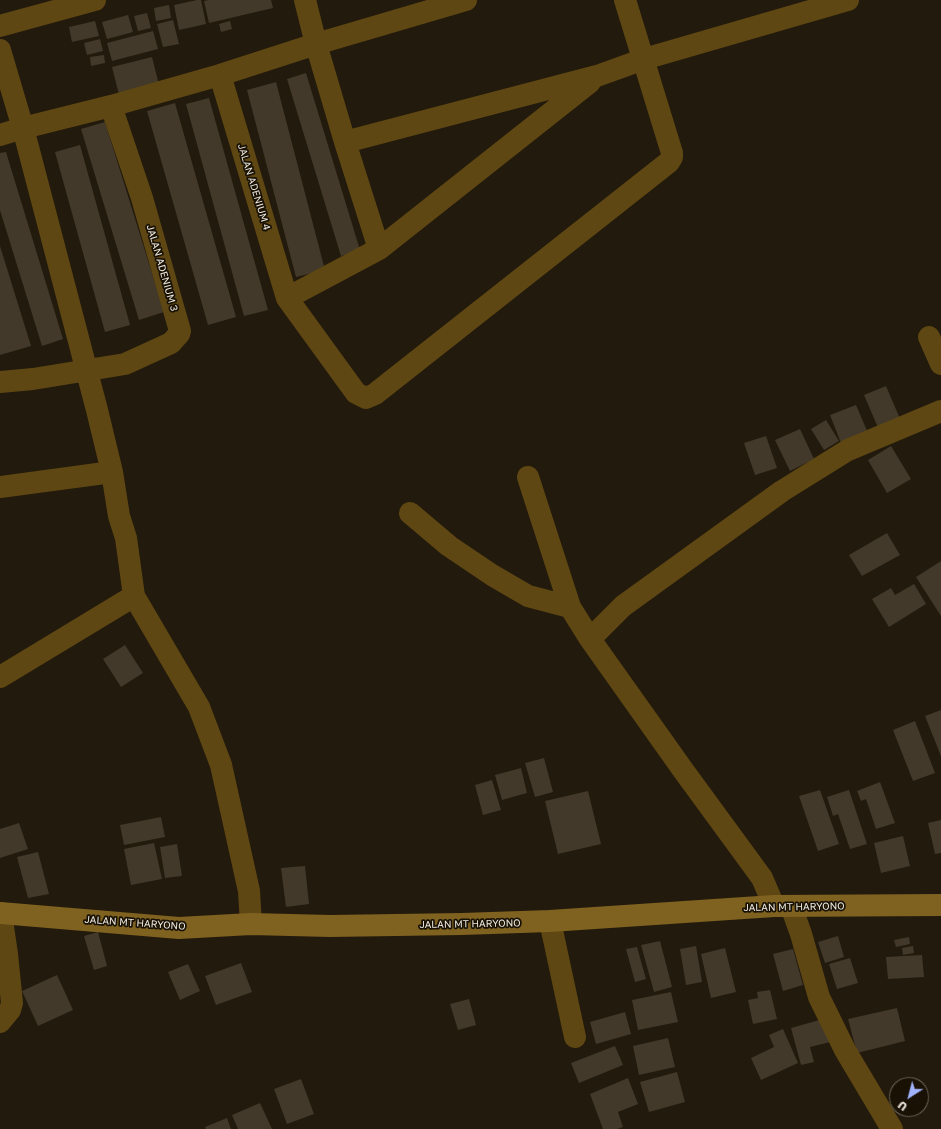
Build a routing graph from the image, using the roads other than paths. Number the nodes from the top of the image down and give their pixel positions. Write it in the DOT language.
graph roads {
  1 [pos="95,0"];
  2 [pos="305,0"];
  3 [pos="466,0"];
  4 [pos="625,0"];
  5 [pos="848,0"];
  6 [pos="0,26"];
  7 [pos="316,44"];
  8 [pos="0,50"];
  9 [pos="644,59"];
  10 [pos="220,75"];
  11 [pos="597,76"];
  12 [pos="111,106"];
  13 [pos="23,128"];
  14 [pos="0,135"];
  15 [pos="345,142"];
  16 [pos="380,248"];
  17 [pos="287,298"];
  18 [pos="929,337"];
  19 [pos="941,364"];
  20 [pos="87,370"];
  21 [pos="0,382"];
  22 [pos="941,411"];
  23 [pos="528,477"];
  24 [pos="113,479"];
  25 [pos="0,487"];
  26 [pos="410,513"];
  27 [pos="134,596"];
  28 [pos="570,607"];
  29 [pos="590,639"];
  30 [pos="0,677"];
  31 [pos="941,905"];
  32 [pos="782,906"];
  33 [pos="1,913"];
  34 [pos="550,922"];
  35 [pos="251,924"];
  36 [pos="0,1022"];
  37 [pos="575,1037"];
  38 [pos="892,1129"];
  1 -- 6 [label="street"];
  2 -- 7 [label="street"];
  3 -- 7 [label="street"];
  4 -- 9 [label="street"];
  5 -- 9 [label="street"];
  7 -- 10 [label="street"];
  7 -- 15 [label="street"];
  8 -- 13 [label="street"];
  9 -- 11 [label="street"];
  9 -- 17 [label="street, JALAN ADENIUM 4"];
  10 -- 12 [label="street"];
  10 -- 17 [label="street, JALAN ADENIUM 4"];
  11 -- 15 [label="street"];
  11 -- 16 [label="street"];
  12 -- 13 [label="street"];
  12 -- 20 [label="street, JALAN ADENIUM 3"];
  13 -- 14 [label="street"];
  13 -- 20 [label="street"];
  15 -- 16 [label="street"];
  16 -- 17 [label="street"];
  18 -- 19 [label="street"];
  20 -- 21 [label="street"];
  20 -- 24 [label="street"];
  22 -- 29 [label="street"];
  23 -- 28 [label="street"];
  24 -- 25 [label="street"];
  24 -- 27 [label="street"];
  26 -- 28 [label="street"];
  27 -- 30 [label="street"];
  27 -- 35 [label="street"];
  28 -- 29 [label="street"];
  29 -- 32 [label="street"];
  31 -- 32 [label="main road, JALAN MT HARYONO"];
  32 -- 34 [label="main road, JALAN MT HARYONO"];
  32 -- 38 [label="street"];
  33 -- 35 [label="main road, JALAN MT HARYONO"];
  33 -- 36 [label="street"];
  34 -- 35 [label="main road, JALAN MT HARYONO"];
  34 -- 37 [label="street"];
}
